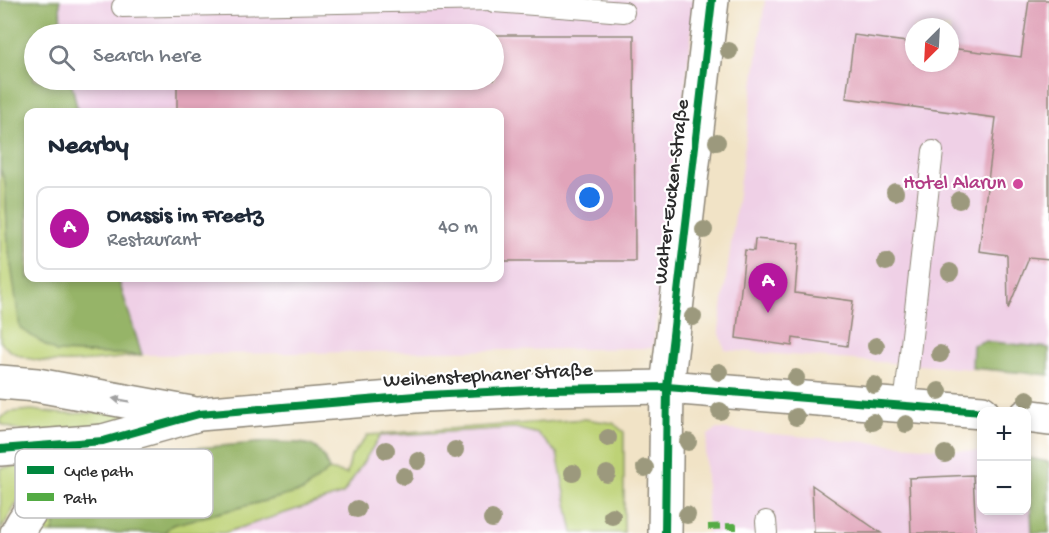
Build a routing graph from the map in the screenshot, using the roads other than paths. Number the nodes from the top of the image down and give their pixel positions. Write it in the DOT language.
graph roads {
  1 [pos="712,0"];
  2 [pos="494,1"];
  3 [pos="122,7"];
  4 [pos="624,12"];
  5 [pos="933,151"];
  6 [pos="0,382"];
  7 [pos="667,387"];
  8 [pos="904,406"];
  9 [pos="977,412"];
  10 [pos="199,414"];
  11 [pos="1031,416"];
  12 [pos="1049,418"];
  13 [pos="103,441"];
  14 [pos="0,448"];
  15 [pos="94,449"];
  16 [pos="25,518"];
  17 [pos="18,533"];
  18 [pos="665,533"];
  1 -- 7 [label="street, Walter-Eucken-Straße"];
  2 -- 3 [label="lane"];
  2 -- 4 [label="lane"];
  5 -- 8 [label="lane"];
  10 -- 6 [label="street, Weihenstephaner Straße, one-way"];
  7 -- 8 [label="street, Weihenstephaner Straße"];
  7 -- 10 [label="street, Weihenstephaner Straße"];
  7 -- 18 [label="street, Walter-Eucken-Straße"];
  8 -- 9 [label="street, Weihenstephaner Straße"];
  10 -- 13 [label="street, Weihenstephaner Straße"];
  11 -- 12 [label="street"];
  13 -- 14 [label="street, Weihenstephaner Straße"];
  13 -- 15 [label="street, Weihenstephaner Straße"];
  16 -- 17 [label="street, Weihenstephaner Straße"];
}
